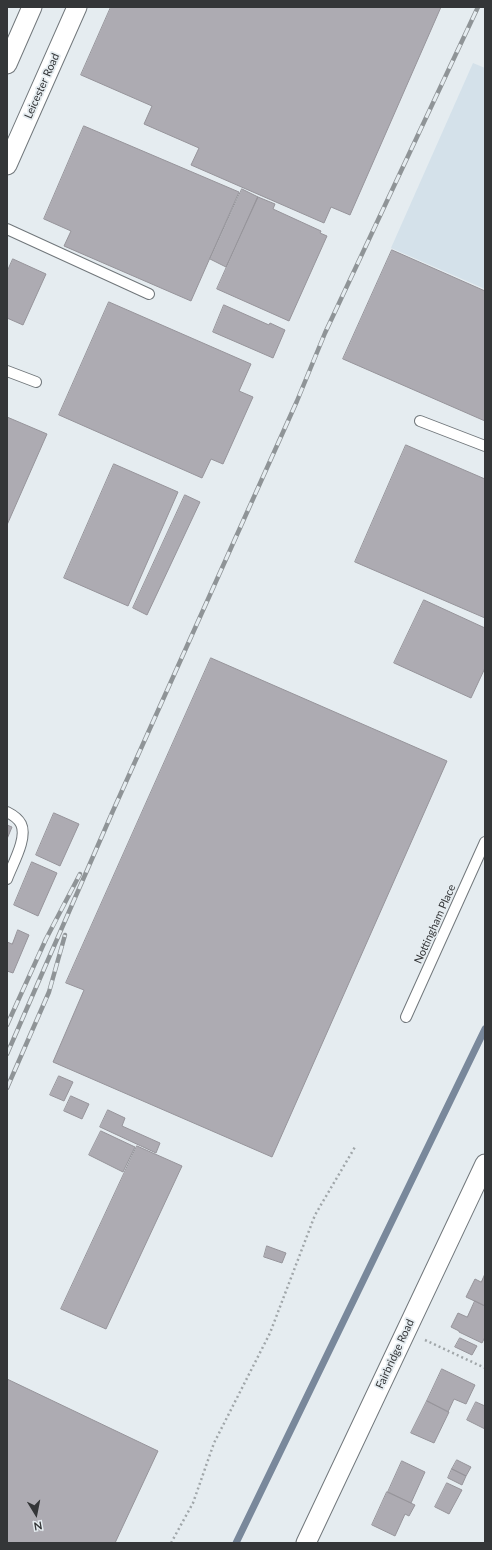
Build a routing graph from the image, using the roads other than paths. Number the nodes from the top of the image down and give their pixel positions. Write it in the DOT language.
graph roads {
  1 [pos="32,7"];
  2 [pos="77,7"];
  3 [pos="7,64"];
  4 [pos="7,165"];
  5 [pos="7,229"];
  6 [pos="149,294"];
  7 [pos="7,371"];
  8 [pos="36,382"];
  9 [pos="420,421"];
  10 [pos="485,446"];
  11 [pos="7,812"];
  12 [pos="485,842"];
  13 [pos="7,879"];
  14 [pos="406,1017"];
  15 [pos="485,1164"];
  16 [pos="306,1543"];
  1 -- 3 [label="street"];
  2 -- 4 [label="street, Leicester Road"];
  5 -- 6 [label="lane"];
  7 -- 8 [label="lane"];
  9 -- 10 [label="lane"];
  11 -- 13 [label="lane"];
  12 -- 14 [label="lane, Nottingham Place"];
  15 -- 16 [label="street, Fairbridge Road"];
}
